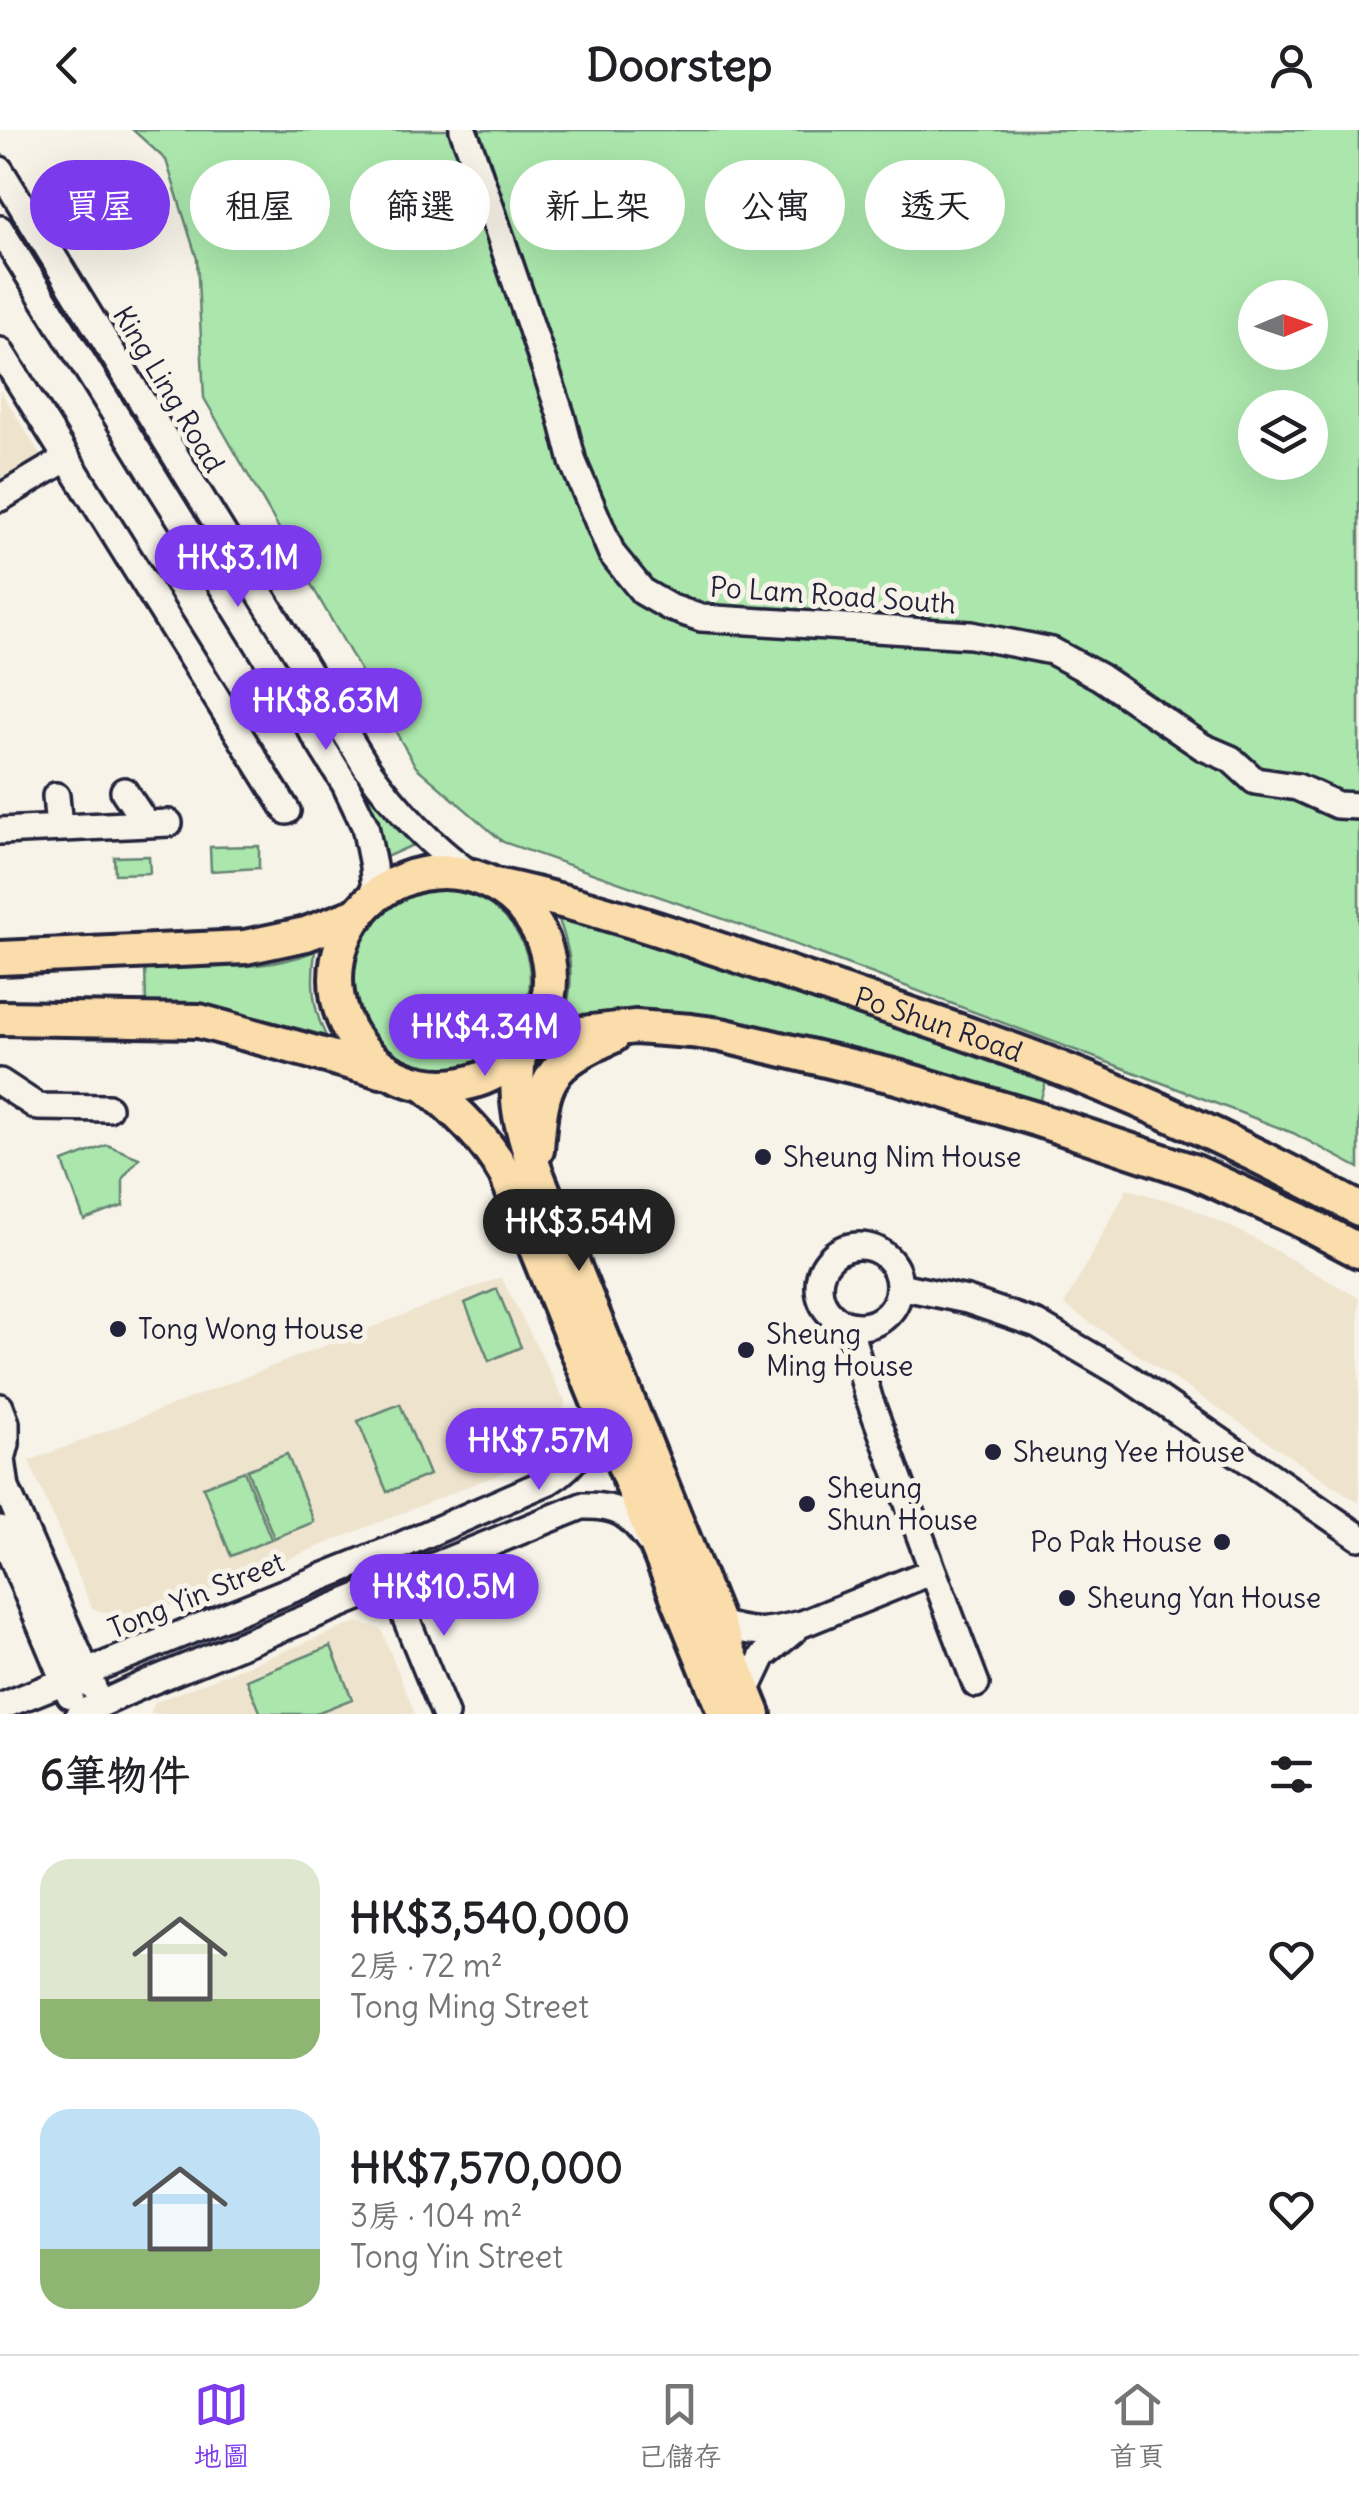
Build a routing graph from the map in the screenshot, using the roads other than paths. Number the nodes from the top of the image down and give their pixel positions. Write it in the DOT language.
graph roads {
  1 [pos="447,130"];
  2 [pos="462,130"];
  3 [pos="474,156"];
  4 [pos="0,170"];
  5 [pos="0,229"];
  6 [pos="0,351"];
  7 [pos="67,458"];
  8 [pos="0,498"];
  9 [pos="124,791"];
  10 [pos="56,796"];
  11 [pos="1359,806"];
  12 [pos="287,812"];
  13 [pos="60,828"];
  14 [pos="0,832"];
  15 [pos="485,880"];
  16 [pos="367,904"];
  17 [pos="0,958"];
  18 [pos="0,1018"];
  19 [pos="634,1026"];
  20 [pos="525,1046"];
  21 [pos="390,1074"];
  22 [pos="0,1082"];
  23 [pos="426,1086"];
  24 [pos="108,1108"];
  25 [pos="535,1170"];
  26 [pos="1359,1209"];
  27 [pos="1359,1251"];
  28 [pos="898,1286"];
  29 [pos="848,1324"];
  30 [pos="0,1407"];
  31 [pos="600,1407"];
  32 [pos="0,1529"];
  33 [pos="1359,1537"];
  34 [pos="661,1557"];
  35 [pos="934,1572"];
  36 [pos="392,1584"];
  37 [pos="717,1623"];
  38 [pos="802,1624"];
  39 [pos="76,1676"];
  40 [pos="976,1684"];
  41 [pos="0,1706"];
  42 [pos="741,1707"];
  43 [pos="90,1712"];
  44 [pos="446,1714"];
  1 -- 3 [label="street"];
  2 -- 3 [label="street, Po Lam Road South"];
  3 -- 11 [label="street, Po Lam Road South"];
  4 -- 15 [label="street, King Ling Road"];
  5 -- 16 [label="street, King Ling Road"];
  6 -- 7 [label="street"];
  7 -- 8 [label="street"];
  7 -- 12 [label="street"];
  9 -- 13 [label="street"];
  10 -- 13 [label="street"];
  13 -- 14 [label="street"];
  15 -- 16 [label="main road"];
  15 -- 20 [label="main road"];
  15 -- 26 [label="main road, Po Shun Road"];
  16 -- 17 [label="main road"];
  16 -- 21 [label="main road"];
  18 -- 21 [label="main road"];
  19 -- 20 [label="main road"];
  19 -- 25 [label="main road"];
  19 -- 27 [label="main road"];
  20 -- 23 [label="main road"];
  20 -- 25 [label="main road"];
  21 -- 23 [label="main road"];
  22 -- 24 [label="street"];
  23 -- 31 [label="main road"];
  25 -- 37 [label="main road"];
  28 -- 29 [label="street"];
  28 -- 29 [label="street"];
  28 -- 33 [label="street"];
  29 -- 35 [label="street"];
  30 -- 39 [label="street"];
  31 -- 34 [label="main road"];
  31 -- 39 [label="street, Tong Yin Street"];
  32 -- 39 [label="street"];
  34 -- 36 [label="street"];
  34 -- 42 [label="main road"];
  35 -- 38 [label="street"];
  35 -- 40 [label="street"];
  36 -- 43 [label="street"];
  36 -- 44 [label="street"];
  37 -- 38 [label="street"];
  37 -- 42 [label="main road"];
  38 -- 42 [label="street"];
  39 -- 41 [label="street, Tong Yin Street"];
  39 -- 43 [label="street"];
}
